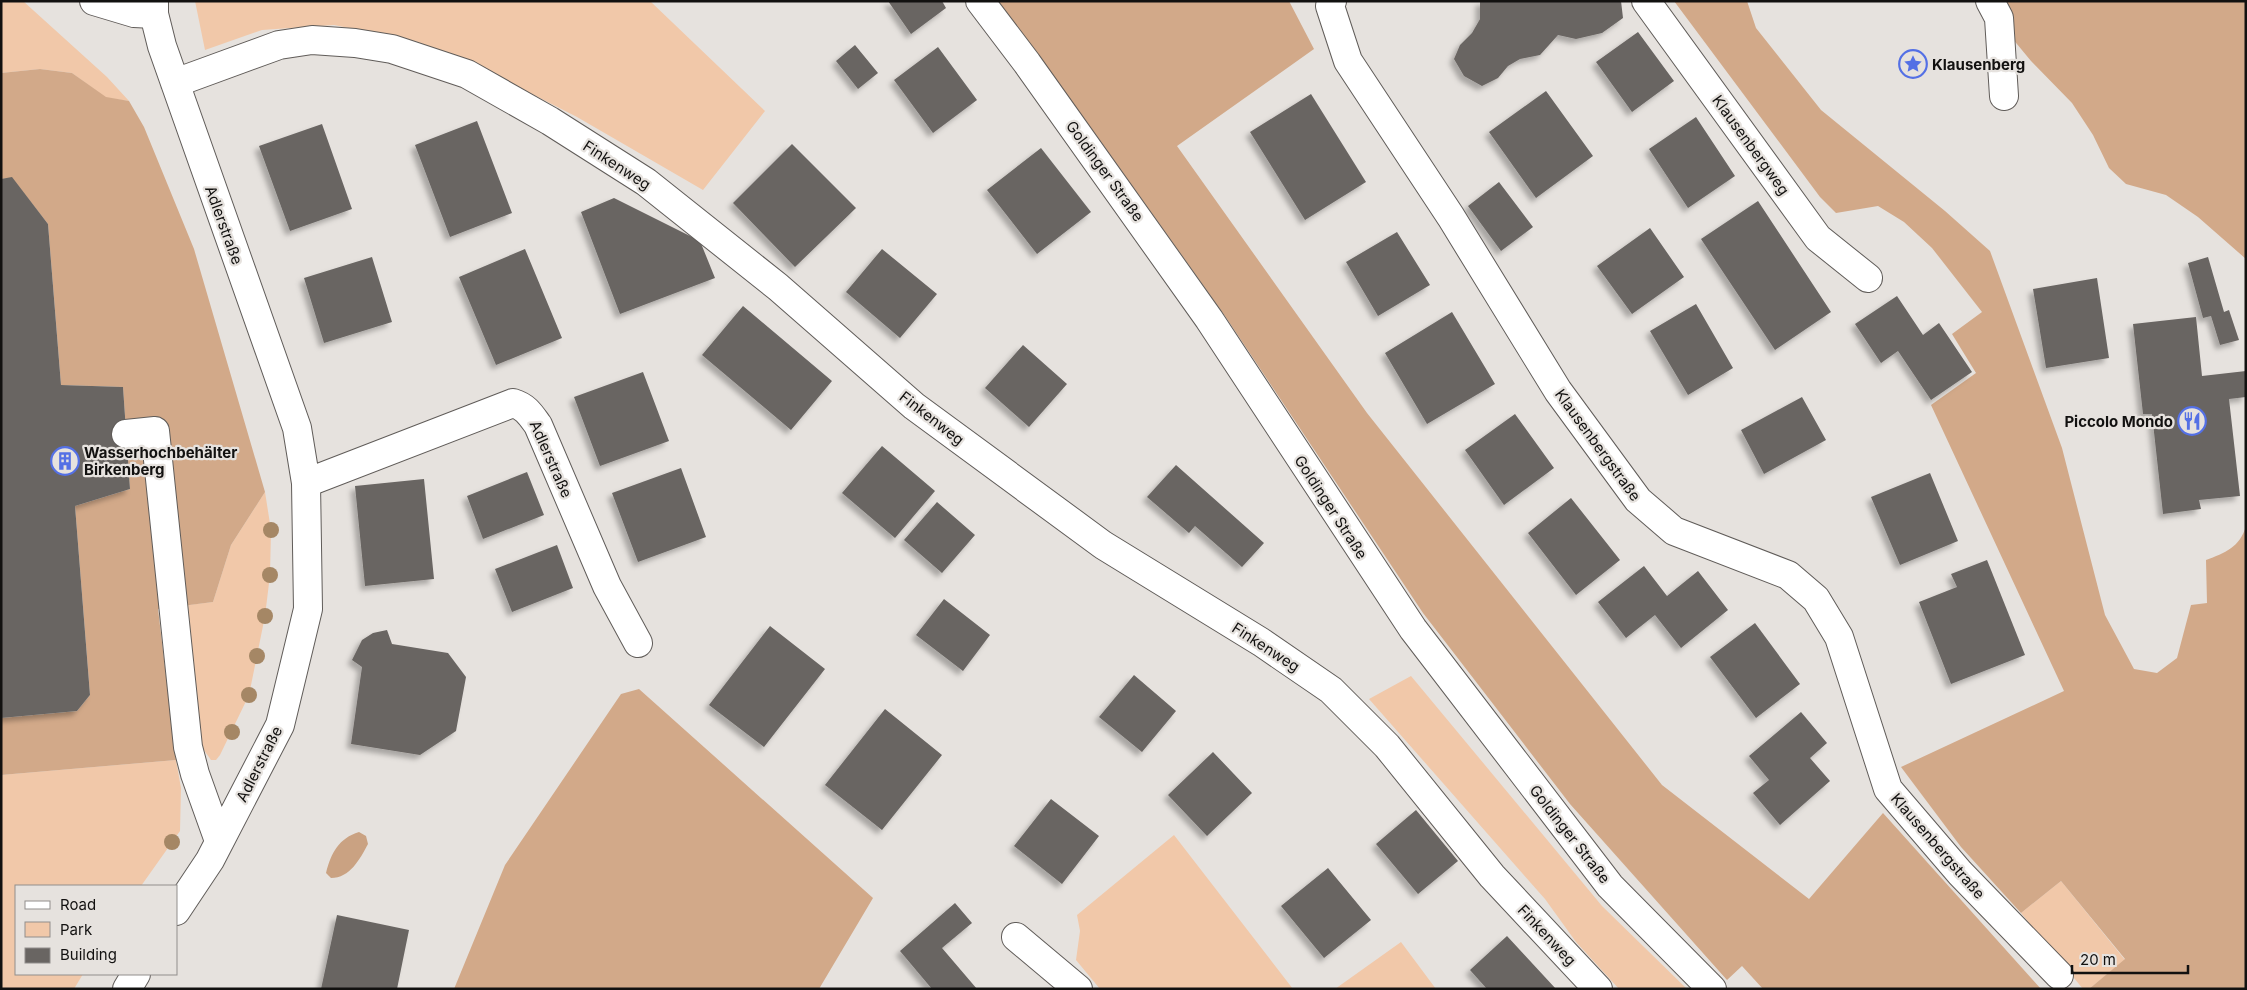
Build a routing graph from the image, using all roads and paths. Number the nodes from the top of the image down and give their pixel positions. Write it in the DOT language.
graph roads {
  1 [pos="94,1"];
  2 [pos="980,1"];
  3 [pos="1332,1"];
  4 [pos="1646,1"];
  5 [pos="1990,1"];
  6 [pos="154,8"];
  7 [pos="175,83"];
  8 [pos="2004,96"];
  9 [pos="1868,278"];
  10 [pos="126,434"];
  11 [pos="306,483"];
  12 [pos="638,643"];
  13 [pos="219,840"];
  14 [pos="178,908"];
  15 [pos="1016,937"];
  16 [pos="135,975"];
  17 [pos="2059,975"];
  18 [pos="127,989"];
  19 [pos="1078,989"];
  20 [pos="1598,989"];
  21 [pos="1712,989"];
  1 -- 6 [label="street"];
  2 -- 21 [label="street, Goldinger Straße"];
  3 -- 17 [label="street, Klausenbergstraße"];
  4 -- 9 [label="street, Klausenbergweg"];
  5 -- 8 [label="street"];
  6 -- 7 [label="street"];
  7 -- 11 [label="street, Adlerstraße"];
  7 -- 20 [label="street, Finkenweg"];
  10 -- 13 [label="street"];
  11 -- 12 [label="street, Adlerstraße"];
  11 -- 13 [label="street, Adlerstraße"];
  13 -- 14 [label="street, Adlerstraße"];
  15 -- 19 [label="street"];
  16 -- 18 [label="street"];
}
